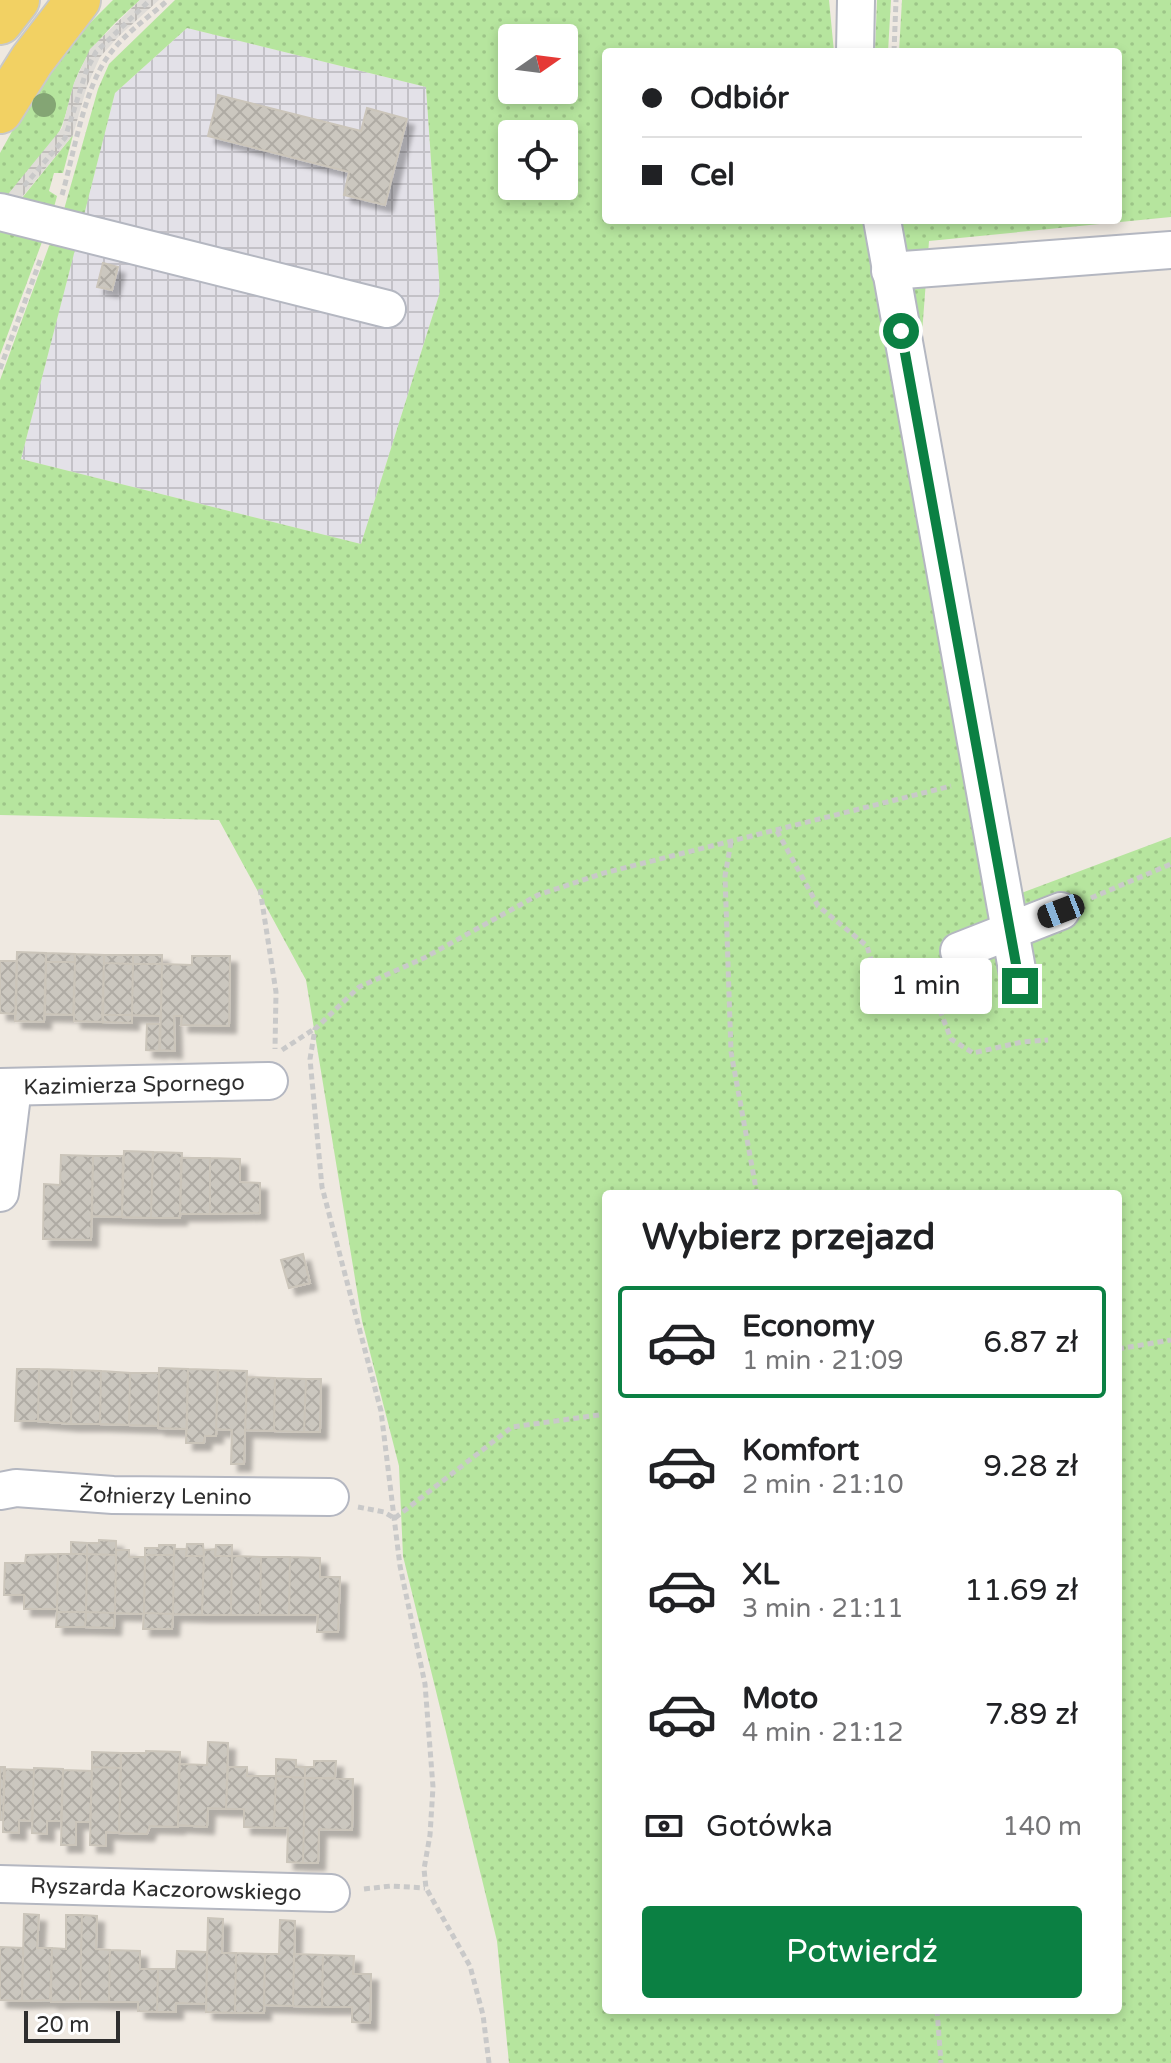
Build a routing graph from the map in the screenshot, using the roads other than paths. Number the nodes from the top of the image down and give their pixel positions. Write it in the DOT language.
graph roads {
  1 [pos="17,0"];
  2 [pos="78,0"];
  3 [pos="856,0"];
  4 [pos="0,22"];
  5 [pos="855,48"];
  6 [pos="0,111"];
  7 [pos="1,212"];
  8 [pos="883,224"];
  9 [pos="1171,250"];
  10 [pos="890,271"];
  11 [pos="387,309"];
  12 [pos="1061,911"];
  13 [pos="1010,931"];
  14 [pos="959,951"];
  15 [pos="1020,986"];
  16 [pos="272,1068"];
  17 [pos="6,1087"];
  18 [pos="0,1193"];
  19 [pos="0,1491"];
  20 [pos="330,1497"];
  21 [pos="0,1884"];
  22 [pos="331,1893"];
  1 -- 4 [label="main road"];
  2 -- 6 [label="main road"];
  3 -- 5 [label="street"];
  7 -- 11 [label="street"];
  8 -- 10 [label="street"];
  9 -- 10 [label="street"];
  10 -- 13 [label="street"];
  12 -- 13 [label="street"];
  13 -- 14 [label="street"];
  13 -- 15 [label="street"];
  16 -- 17 [label="street, Kazimierza Spornego"];
  17 -- 18 [label="street"];
  19 -- 20 [label="street, Żołnierzy Lenino"];
  21 -- 22 [label="street, Ryszarda Kaczorowskiego"];
}
